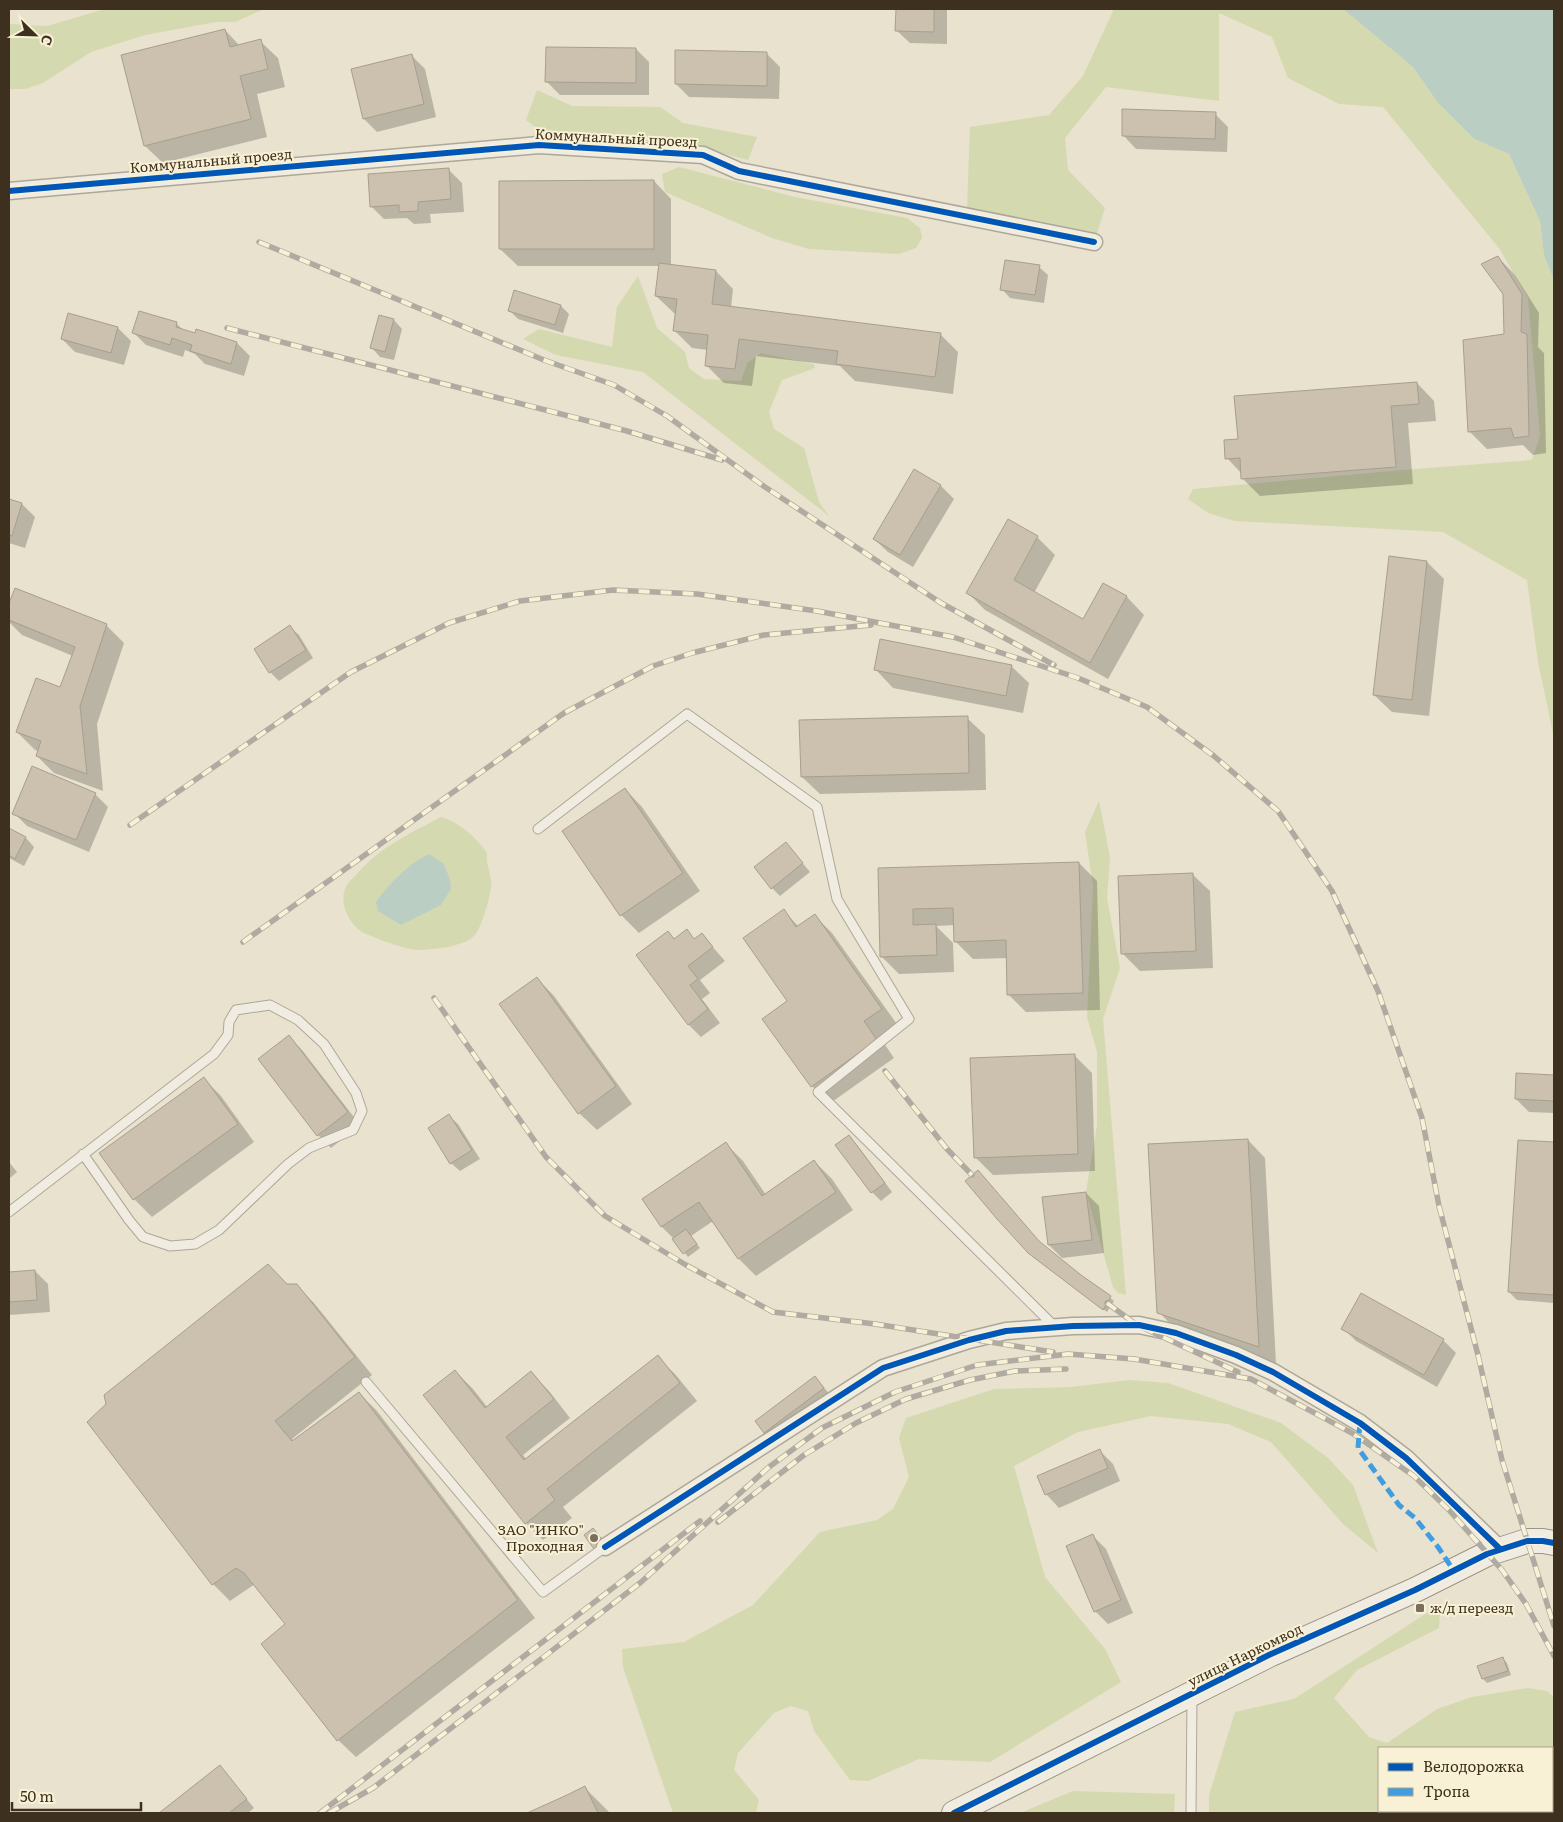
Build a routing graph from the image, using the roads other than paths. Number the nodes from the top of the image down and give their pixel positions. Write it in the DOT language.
graph roads {
  1 [pos="9,191"];
  2 [pos="1094,242"];
  3 [pos="538,829"];
  4 [pos="83,1154"];
  5 [pos="9,1212"];
  6 [pos="1055,1327"];
  7 [pos="366,1382"];
  8 [pos="1554,1543"];
  9 [pos="605,1547"];
  10 [pos="1500,1550"];
  11 [pos="1192,1689"];
  12 [pos="954,1813"];
  13 [pos="1192,1813"];
  1 -- 2 [label="street, Коммунальный проезд"];
  3 -- 6 [label="lane"];
  4 -- 4 [label="lane"];
  4 -- 5 [label="lane"];
  6 -- 9 [label="street"];
  6 -- 10 [label="street"];
  7 -- 9 [label="lane"];
  8 -- 10 [label="street, улица Наркомвод"];
  10 -- 11 [label="street, улица Наркомвод"];
  11 -- 12 [label="street, улица Наркомвод"];
  11 -- 13 [label="lane"];
}
